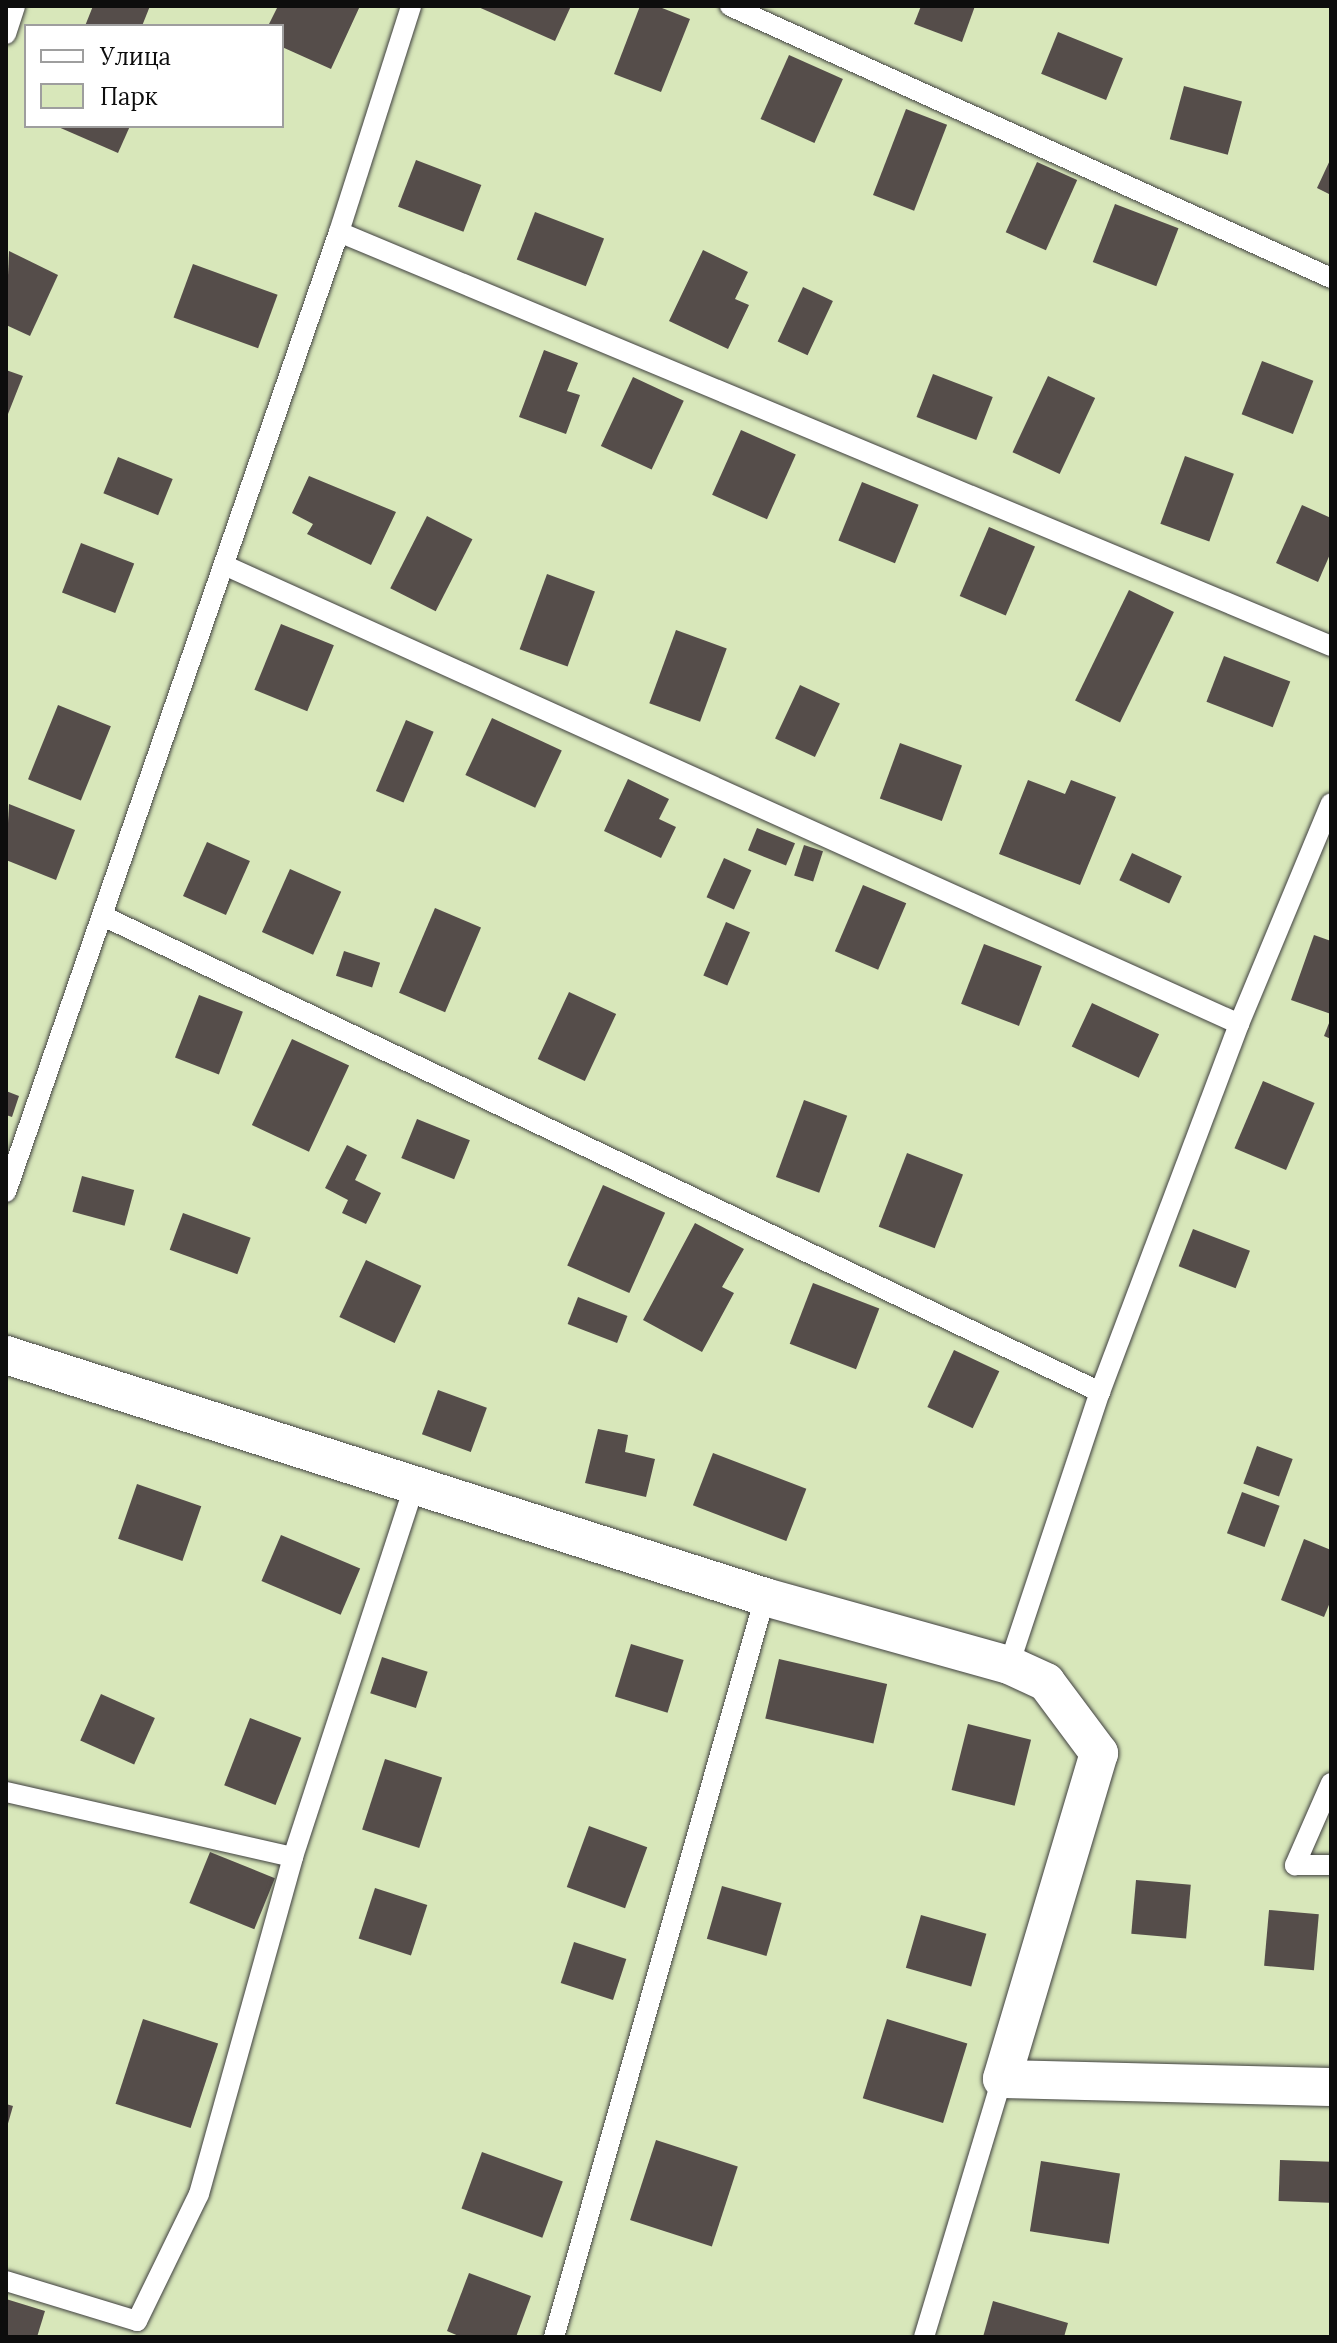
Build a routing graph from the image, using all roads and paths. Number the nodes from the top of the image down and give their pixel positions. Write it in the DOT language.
graph roads {
  1 [pos="15,6"];
  2 [pos="411,6"];
  3 [pos="730,6"];
  4 [pos="6,34"];
  5 [pos="339,232"];
  6 [pos="1331,278"];
  7 [pos="224,565"];
  8 [pos="1331,646"];
  9 [pos="1331,803"];
  10 [pos="103,916"];
  11 [pos="1239,1024"];
  12 [pos="6,1192"];
  13 [pos="6,1355"];
  14 [pos="1100,1392"];
  15 [pos="414,1487"];
  16 [pos="765,1597"];
  17 [pos="1009,1665"];
  18 [pos="1331,1783"];
  19 [pos="6,1792"];
  20 [pos="293,1857"];
  21 [pos="1331,1865"];
  22 [pos="1002,2079"];
  23 [pos="1331,2087"];
  24 [pos="6,2281"];
  25 [pos="554,2337"];
  26 [pos="924,2337"];
  1 -- 4 [label="lane"];
  2 -- 5 [label="lane"];
  3 -- 6 [label="lane"];
  5 -- 7 [label="lane"];
  5 -- 8 [label="lane"];
  7 -- 10 [label="lane"];
  7 -- 11 [label="lane"];
  9 -- 11 [label="lane"];
  10 -- 12 [label="lane"];
  10 -- 14 [label="lane"];
  11 -- 14 [label="lane"];
  13 -- 15 [label="street"];
  14 -- 17 [label="lane"];
  15 -- 16 [label="street"];
  15 -- 20 [label="lane"];
  16 -- 17 [label="street"];
  16 -- 25 [label="lane"];
  17 -- 22 [label="street"];
  18 -- 21 [label="lane"];
  19 -- 20 [label="lane"];
  20 -- 24 [label="lane"];
  22 -- 23 [label="street"];
  22 -- 26 [label="lane"];
}
